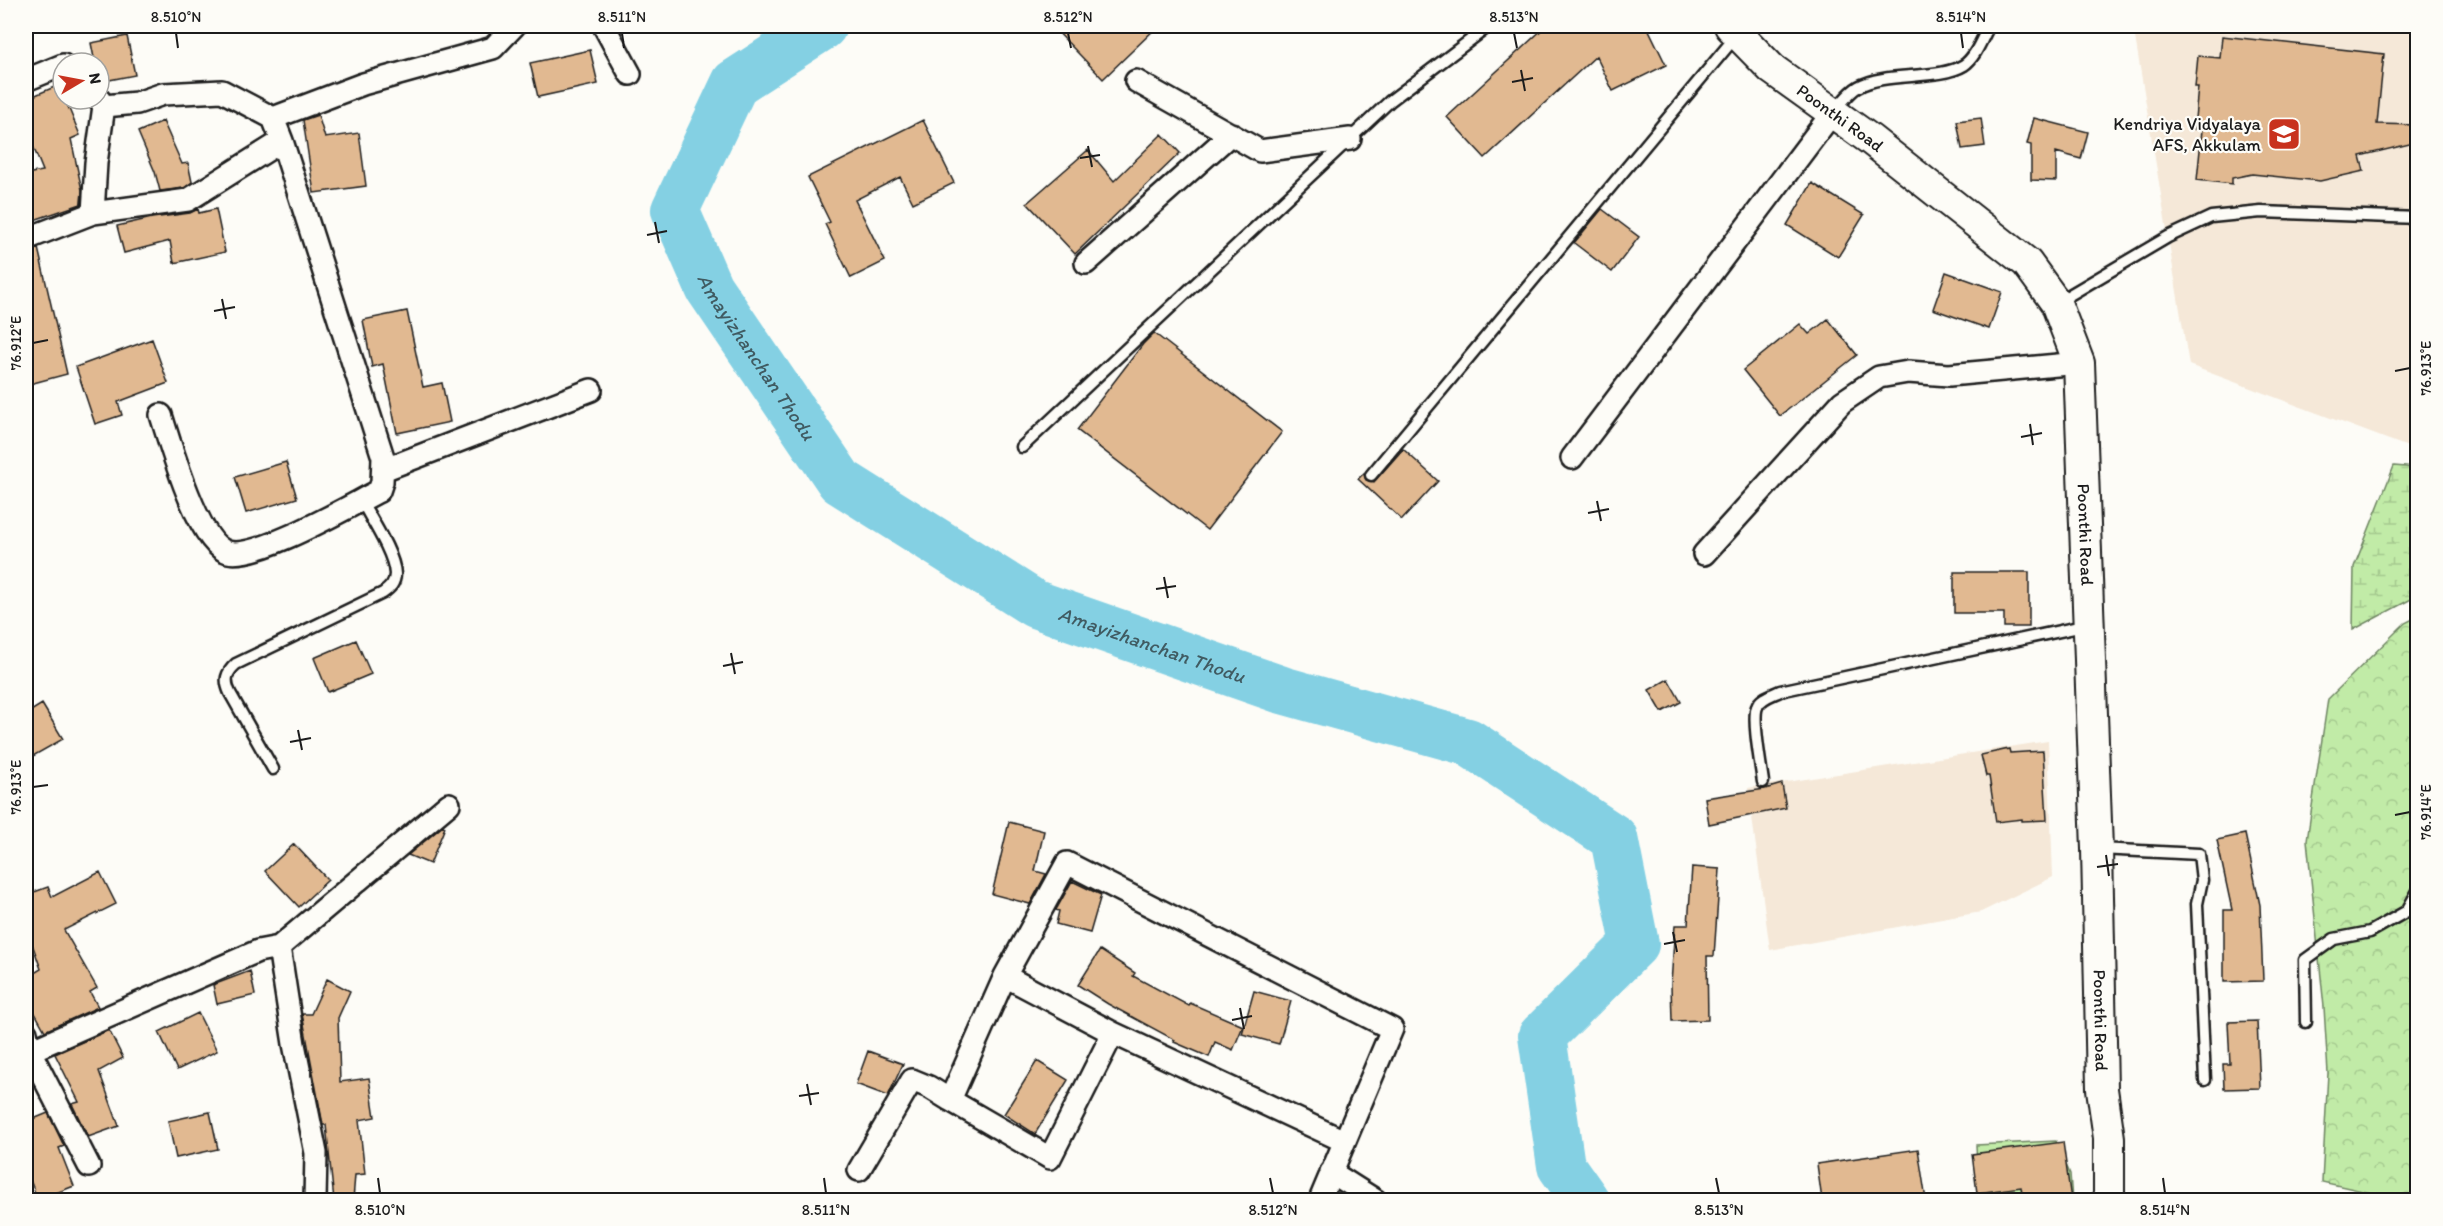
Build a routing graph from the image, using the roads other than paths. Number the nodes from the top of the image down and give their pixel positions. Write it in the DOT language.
graph roads {
  1 [pos="514,26"];
  2 [pos="604,26"];
  3 [pos="1489,26"];
  4 [pos="1989,26"];
  5 [pos="1734,30"];
  6 [pos="51,70"];
  7 [pos="630,74"];
  8 [pos="26,80"];
  9 [pos="1136,81"];
  10 [pos="111,102"];
  11 [pos="101,111"];
  12 [pos="1833,112"];
  13 [pos="273,118"];
  14 [pos="1231,134"];
  15 [pos="1350,139"];
  16 [pos="282,141"];
  17 [pos="93,213"];
  18 [pos="2418,218"];
  19 [pos="26,239"];
  20 [pos="1086,263"];
  21 [pos="2056,303"];
  22 [pos="2079,363"];
  23 [pos="591,390"];
  24 [pos="161,415"];
  25 [pos="1022,447"];
  26 [pos="1572,458"];
  27 [pos="383,470"];
  28 [pos="1371,475"];
  29 [pos="361,500"];
  30 [pos="1704,554"];
  31 [pos="2088,625"];
  32 [pos="273,769"];
  33 [pos="1763,783"];
  34 [pos="449,804"];
  35 [pos="2097,849"];
  36 [pos="2418,891"];
  37 [pos="279,947"];
  38 [pos="1005,976"];
  39 [pos="2306,1022"];
  40 [pos="1113,1033"];
  41 [pos="28,1042"];
  42 [pos="2205,1080"];
  43 [pos="950,1100"];
  44 [pos="1344,1141"];
  45 [pos="89,1166"];
  46 [pos="859,1170"];
  47 [pos="1331,1172"];
  48 [pos="315,1200"];
  49 [pos="1320,1200"];
  50 [pos="1375,1200"];
  51 [pos="2109,1200"];
  1 -- 13 [label="street"];
  2 -- 7 [label="street"];
  3 -- 15 [label="lane"];
  4 -- 12 [label="lane"];
  5 -- 12 [label="main road, Poonthi Road"];
  5 -- 28 [label="lane"];
  6 -- 8 [label="street"];
  9 -- 14 [label="street"];
  10 -- 13 [label="street"];
  11 -- 17 [label="street"];
  12 -- 21 [label="main road, Poonthi Road"];
  12 -- 26 [label="street"];
  13 -- 16 [label="street"];
  14 -- 15 [label="street"];
  14 -- 20 [label="street"];
  15 -- 25 [label="lane"];
  16 -- 17 [label="street"];
  16 -- 27 [label="street"];
  17 -- 19 [label="street"];
  18 -- 21 [label="lane"];
  21 -- 22 [label="main road, Poonthi Road"];
  22 -- 30 [label="street"];
  22 -- 31 [label="main road, Poonthi Road"];
  23 -- 27 [label="street"];
  24 -- 29 [label="street"];
  27 -- 29 [label="street"];
  29 -- 32 [label="lane"];
  31 -- 33 [label="lane"];
  31 -- 35 [label="main road, Poonthi Road"];
  34 -- 37 [label="street"];
  35 -- 42 [label="lane"];
  35 -- 51 [label="main road, Poonthi Road"];
  36 -- 39 [label="lane"];
  37 -- 41 [label="street"];
  37 -- 48 [label="street"];
  38 -- 40 [label="street"];
  38 -- 43 [label="street"];
  38 -- 44 [label="street"];
  40 -- 43 [label="street"];
  40 -- 44 [label="street"];
  41 -- 45 [label="street"];
  43 -- 46 [label="street"];
  44 -- 47 [label="street"];
  47 -- 49 [label="street"];
  47 -- 50 [label="street"];
}
